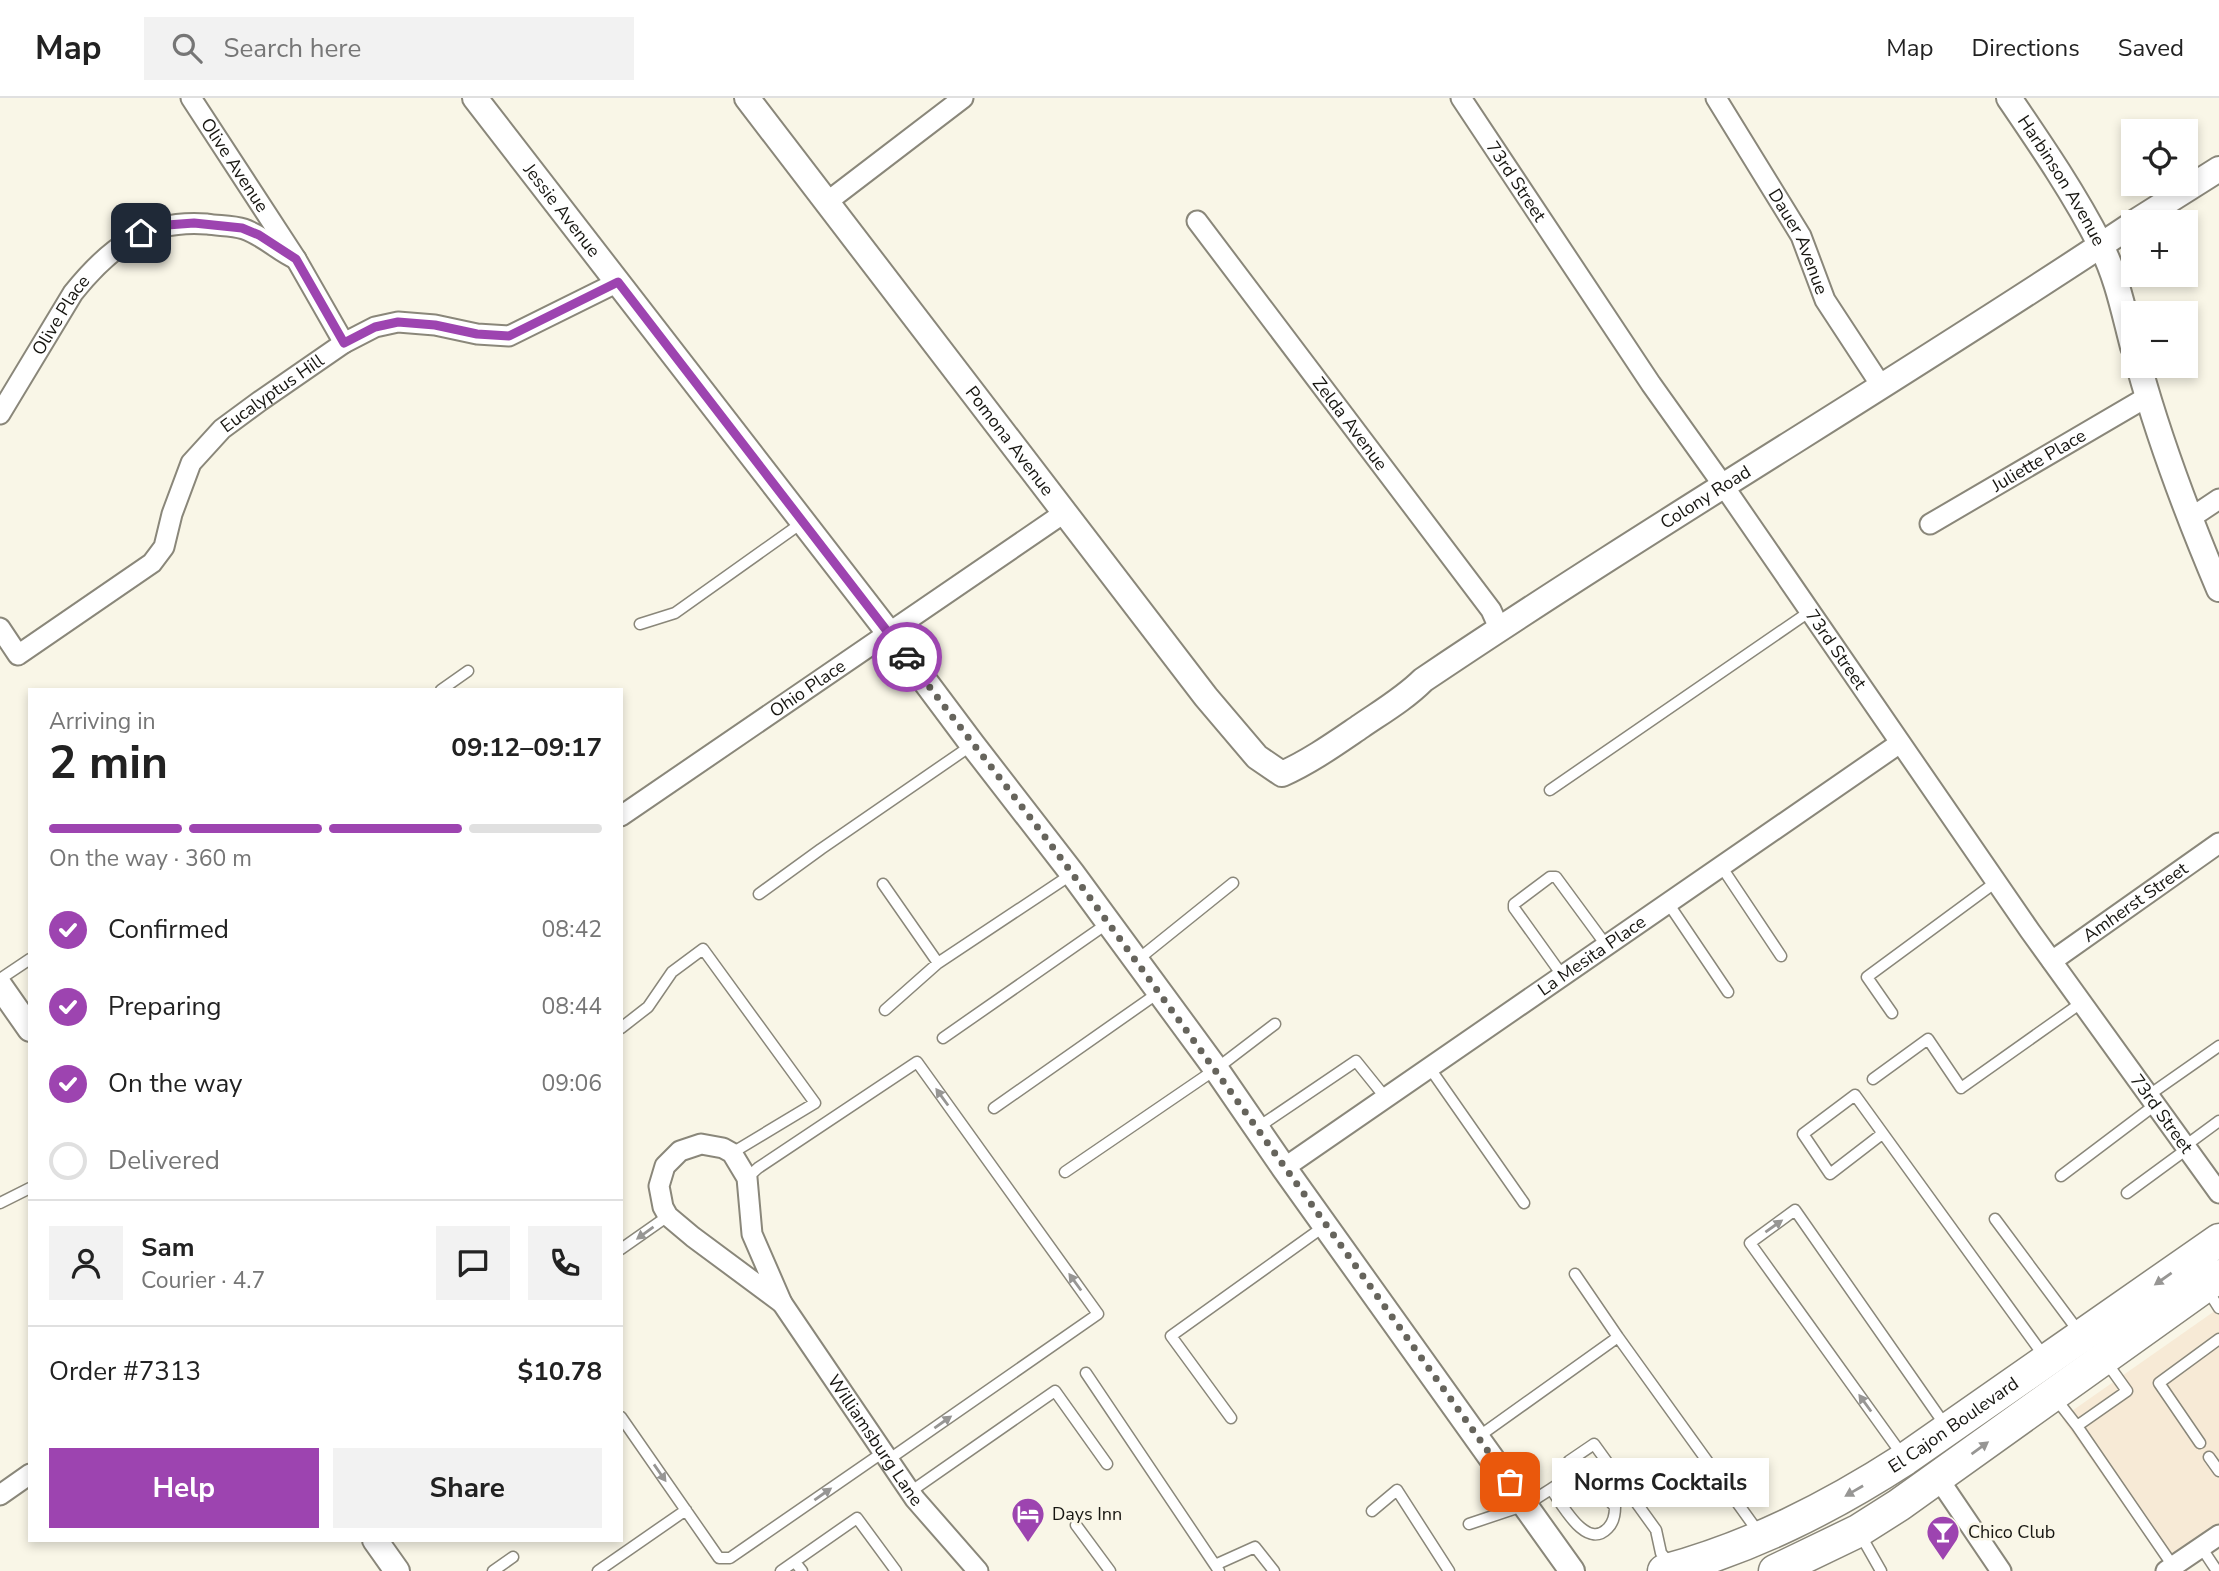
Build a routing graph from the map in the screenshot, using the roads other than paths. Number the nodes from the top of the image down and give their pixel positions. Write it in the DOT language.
graph roads {
  1 [pos="191,98"];
  2 [pos="475,98"];
  3 [pos="747,98"];
  4 [pos="963,98"];
  5 [pos="1461,98"];
  6 [pos="1716,98"];
  7 [pos="2009,98"];
  8 [pos="2219,169"];
  9 [pos="827,202"];
  10 [pos="2154,210"];
  11 [pos="1197,221"];
  12 [pos="2121,232"];
  13 [pos="2101,245"];
  14 [pos="296,259"];
  15 [pos="618,282"];
  16 [pos="2121,303"];
  17 [pos="344,343"];
  18 [pos="2141,378"];
  19 [pos="1882,387"];
  20 [pos="2147,397"];
  21 [pos="0,414"];
  22 [pos="1723,485"];
  23 [pos="2219,499"];
  24 [pos="1064,513"];
  25 [pos="2189,519"];
  26 [pos="803,522"];
  27 [pos="1930,524"];
  28 [pos="2219,589"];
  29 [pos="1810,612"];
  30 [pos="640,624"];
  31 [pos="0,628"];
  32 [pos="1500,630"];
  33 [pos="889,633"];
  34 [pos="468,671"];
  35 [pos="444,688"];
  36 [pos="1900,743"];
  37 [pos="972,744"];
  38 [pos="1282,774"];
  39 [pos="1550,790"];
  40 [pos="623,815"];
  41 [pos="2219,844"];
  42 [pos="1721,866"];
  43 [pos="1072,873"];
  44 [pos="1233,883"];
  45 [pos="1996,883"];
  46 [pos="883,884"];
  47 [pos="759,894"];
  48 [pos="1668,903"];
  49 [pos="1108,923"];
  50 [pos="1606,945"];
  51 [pos="1780,956"];
  52 [pos="28,960"];
  53 [pos="2052,961"];
  54 [pos="1136,962"];
  55 [pos="938,963"];
  56 [pos="1562,975"];
  57 [pos="0,979"];
  58 [pos="1728,992"];
  59 [pos="1158,993"];
  60 [pos="4,1000"];
  61 [pos="2081,1003"];
  62 [pos="885,1010"];
  63 [pos="1892,1013"];
  64 [pos="1275,1024"];
  65 [pos="623,1026"];
  66 [pos="28,1027"];
  67 [pos="943,1038"];
  68 [pos="2219,1046"];
  69 [pos="1429,1067"];
  70 [pos="1216,1069"];
  71 [pos="1872,1079"];
  72 [pos="1385,1097"];
  73 [pos="2152,1100"];
  74 [pos="994,1108"];
  75 [pos="2219,1121"];
  76 [pos="1257,1129"];
  77 [pos="1882,1134"];
  78 [pos="2186,1148"];
  79 [pos="732,1153"];
  80 [pos="1284,1168"];
  81 [pos="1065,1172"];
  82 [pos="2061,1176"];
  83 [pos="747,1178"];
  84 [pos="28,1189"];
  85 [pos="2127,1193"];
  86 [pos="2219,1193"];
  87 [pos="0,1203"];
  88 [pos="1524,1203"];
  89 [pos="668,1216"];
  90 [pos="1996,1219"];
  91 [pos="1326,1225"];
  92 [pos="2219,1240"];
  93 [pos="623,1249"];
  94 [pos="1574,1274"];
  95 [pos="2214,1290"];
  96 [pos="782,1303"];
  97 [pos="2082,1336"];
  98 [pos="1618,1337"];
  99 [pos="2219,1339"];
  100 [pos="2104,1358"];
  101 [pos="2046,1359"];
  102 [pos="1086,1373"];
  103 [pos="2054,1395"];
  104 [pos="1231,1418"];
  105 [pos="623,1420"];
  106 [pos="2077,1426"];
  107 [pos="1948,1429"];
  108 [pos="1478,1437"];
  109 [pos="2200,1443"];
  110 [pos="884,1457"];
  111 [pos="2209,1457"];
  112 [pos="1905,1459"];
  113 [pos="1107,1464"];
  114 [pos="2219,1471"];
  115 [pos="1577,1472"];
  116 [pos="28,1475"];
  117 [pos="1938,1478"];
  118 [pos="1551,1489"];
  119 [pos="909,1492"];
  120 [pos="0,1495"];
  121 [pos="1527,1505"];
  122 [pos="686,1510"];
  123 [pos="1372,1511"];
  124 [pos="1469,1524"];
  125 [pos="1076,1525"];
  126 [pos="1858,1531"];
  127 [pos="2219,1535"];
  128 [pos="1762,1538"];
  129 [pos="377,1542"];
  130 [pos="2201,1547"];
  131 [pos="513,1558"];
  132 [pos="795,1562"];
  133 [pos="1217,1568"];
  134 [pos="2169,1569"];
  135 [pos="1669,1570"];
  136 [pos="397,1571"];
  137 [pos="492,1571"];
  138 [pos="598,1571"];
  139 [pos="781,1571"];
  140 [pos="802,1571"];
  141 [pos="896,1571"];
  142 [pos="978,1571"];
  143 [pos="1110,1571"];
  144 [pos="1274,1571"];
  145 [pos="1449,1571"];
  146 [pos="1572,1571"];
  147 [pos="1775,1571"];
  148 [pos="1881,1571"];
  149 [pos="2001,1571"];
  150 [pos="2217,1571"];
  1 -- 14 [label="street, Olive Avenue"];
  2 -- 15 [label="street, Jessie Avenue"];
  3 -- 9 [label="street, Pomona Avenue"];
  4 -- 9 [label="street"];
  5 -- 22 [label="street, 73rd Street"];
  6 -- 19 [label="street, Dauer Avenue"];
  7 -- 13 [label="street, Harbinson Avenue"];
  8 -- 10 [label="street, Colony Road"];
  9 -- 24 [label="street, Pomona Avenue"];
  11 -- 32 [label="street, Zelda Avenue"];
  12 -- 13 [label="street, Colony Road"];
  13 -- 16 [label="street, Harbinson Avenue"];
  13 -- 19 [label="street, Colony Road"];
  14 -- 17 [label="street, Olive Avenue"];
  14 -- 21 [label="street, Olive Place"];
  15 -- 17 [label="street, Eucalyptus Hill"];
  15 -- 26 [label="street, Jessie Avenue"];
  17 -- 31 [label="street, Eucalyptus Hill"];
  18 -- 20 [label="street"];
  19 -- 22 [label="street, Colony Road"];
  20 -- 25 [label="street"];
  20 -- 27 [label="street, Juliette Place"];
  22 -- 29 [label="street, 73rd Street"];
  22 -- 32 [label="street, Colony Road"];
  23 -- 25 [label="street"];
  24 -- 33 [label="street, Ohio Place"];
  24 -- 38 [label="street, Pomona Avenue"];
  25 -- 28 [label="street"];
  26 -- 30 [label="lane"];
  26 -- 33 [label="street, Jessie Avenue"];
  29 -- 36 [label="street, 73rd Street"];
  29 -- 39 [label="lane"];
  32 -- 38 [label="street, Colony Road"];
  33 -- 37 [label="street, Jessie Avenue"];
  33 -- 40 [label="street, Ohio Place"];
  34 -- 35 [label="lane"];
  36 -- 42 [label="street, La Mesita Place"];
  36 -- 45 [label="street, 73rd Street"];
  37 -- 43 [label="street, Jessie Avenue"];
  37 -- 47 [label="lane"];
  41 -- 53 [label="street, Amherst Street"];
  42 -- 48 [label="street, La Mesita Place"];
  42 -- 51 [label="lane"];
  43 -- 49 [label="street, Jessie Avenue"];
  43 -- 55 [label="lane"];
  44 -- 54 [label="lane"];
  45 -- 53 [label="street, 73rd Street"];
  45 -- 63 [label="lane"];
  46 -- 55 [label="lane"];
  48 -- 50 [label="street, La Mesita Place"];
  48 -- 58 [label="lane"];
  49 -- 54 [label="street, Jessie Avenue"];
  49 -- 67 [label="lane"];
  50 -- 56 [label="street, La Mesita Place"];
  50 -- 56 [label="lane"];
  52 -- 57 [label="lane"];
  53 -- 61 [label="street, 73rd Street"];
  54 -- 59 [label="street, Jessie Avenue"];
  55 -- 62 [label="lane"];
  56 -- 69 [label="street, La Mesita Place"];
  59 -- 70 [label="street, Jessie Avenue"];
  59 -- 74 [label="lane"];
  60 -- 66 [label="street"];
  61 -- 71 [label="lane"];
  61 -- 73 [label="street, 73rd Street"];
  64 -- 70 [label="lane"];
  65 -- 79 [label="lane"];
  68 -- 73 [label="lane"];
  69 -- 72 [label="street, La Mesita Place"];
  69 -- 88 [label="lane"];
  70 -- 76 [label="street, Jessie Avenue"];
  70 -- 81 [label="lane"];
  72 -- 76 [label="lane"];
  72 -- 80 [label="street, La Mesita Place"];
  73 -- 78 [label="street, 73rd Street"];
  73 -- 82 [label="lane"];
  75 -- 78 [label="lane"];
  76 -- 80 [label="street, Jessie Avenue"];
  77 -- 77 [label="lane"];
  77 -- 101 [label="lane"];
  78 -- 85 [label="lane"];
  78 -- 86 [label="street, 73rd Street"];
  79 -- 83 [label="street, Williamsburg Lane"];
  79 -- 89 [label="street"];
  80 -- 91 [label="street, Jessie Avenue"];
  83 -- 96 [label="street, Williamsburg Lane"];
  110 -- 83 [label="lane, one-way"];
  84 -- 87 [label="lane"];
  89 -- 93 [label="lane, one-way"];
  89 -- 96 [label="street, Williamsburg Lane"];
  90 -- 97 [label="lane"];
  91 -- 104 [label="lane"];
  91 -- 108 [label="street, Jessie Avenue"];
  92 -- 97 [label="main road, El Cajon Boulevard, one-way"];
  94 -- 98 [label="lane"];
  95 -- 100 [label="main road, El Cajon Boulevard"];
  96 -- 110 [label="street, Williamsburg Lane"];
  97 -- 101 [label="main road, El Cajon Boulevard"];
  98 -- 108 [label="lane"];
  98 -- 128 [label="lane"];
  99 -- 109 [label="lane"];
  100 -- 103 [label="main road, El Cajon Boulevard"];
  100 -- 106 [label="lane"];
  101 -- 107 [label="main road, El Cajon Boulevard"];
  102 -- 133 [label="lane"];
  103 -- 106 [label="lane"];
  117 -- 103 [label="main road, El Cajon Boulevard, one-way"];
  105 -- 122 [label="lane, one-way"];
  106 -- 134 [label="lane"];
  107 -- 112 [label="main road, El Cajon Boulevard"];
  112 -- 107 [label="lane, one-way"];
  108 -- 121 [label="street, Jessie Avenue"];
  110 -- 119 [label="street, Williamsburg Lane"];
  122 -- 110 [label="lane, one-way"];
  111 -- 114 [label="lane"];
  112 -- 128 [label="main road, El Cajon Boulevard, one-way"];
  113 -- 119 [label="lane"];
  115 -- 118 [label="lane"];
  115 -- 118 [label="lane"];
  115 -- 135 [label="lane"];
  116 -- 120 [label="street"];
  117 -- 126 [label="main road, El Cajon Boulevard"];
  117 -- 149 [label="street"];
  118 -- 121 [label="lane"];
  119 -- 142 [label="street, Williamsburg Lane"];
  121 -- 124 [label="lane"];
  121 -- 146 [label="street, Jessie Avenue"];
  122 -- 138 [label="lane"];
  123 -- 145 [label="lane"];
  125 -- 143 [label="lane"];
  126 -- 147 [label="main road, El Cajon Boulevard"];
  126 -- 148 [label="lane"];
  127 -- 130 [label="street"];
  128 -- 135 [label="main road, El Cajon Boulevard"];
  129 -- 136 [label="street"];
  130 -- 134 [label="street"];
  130 -- 150 [label="lane"];
  131 -- 137 [label="lane"];
  132 -- 139 [label="lane"];
  132 -- 140 [label="lane"];
  132 -- 141 [label="lane"];
  133 -- 144 [label="lane"];
}
